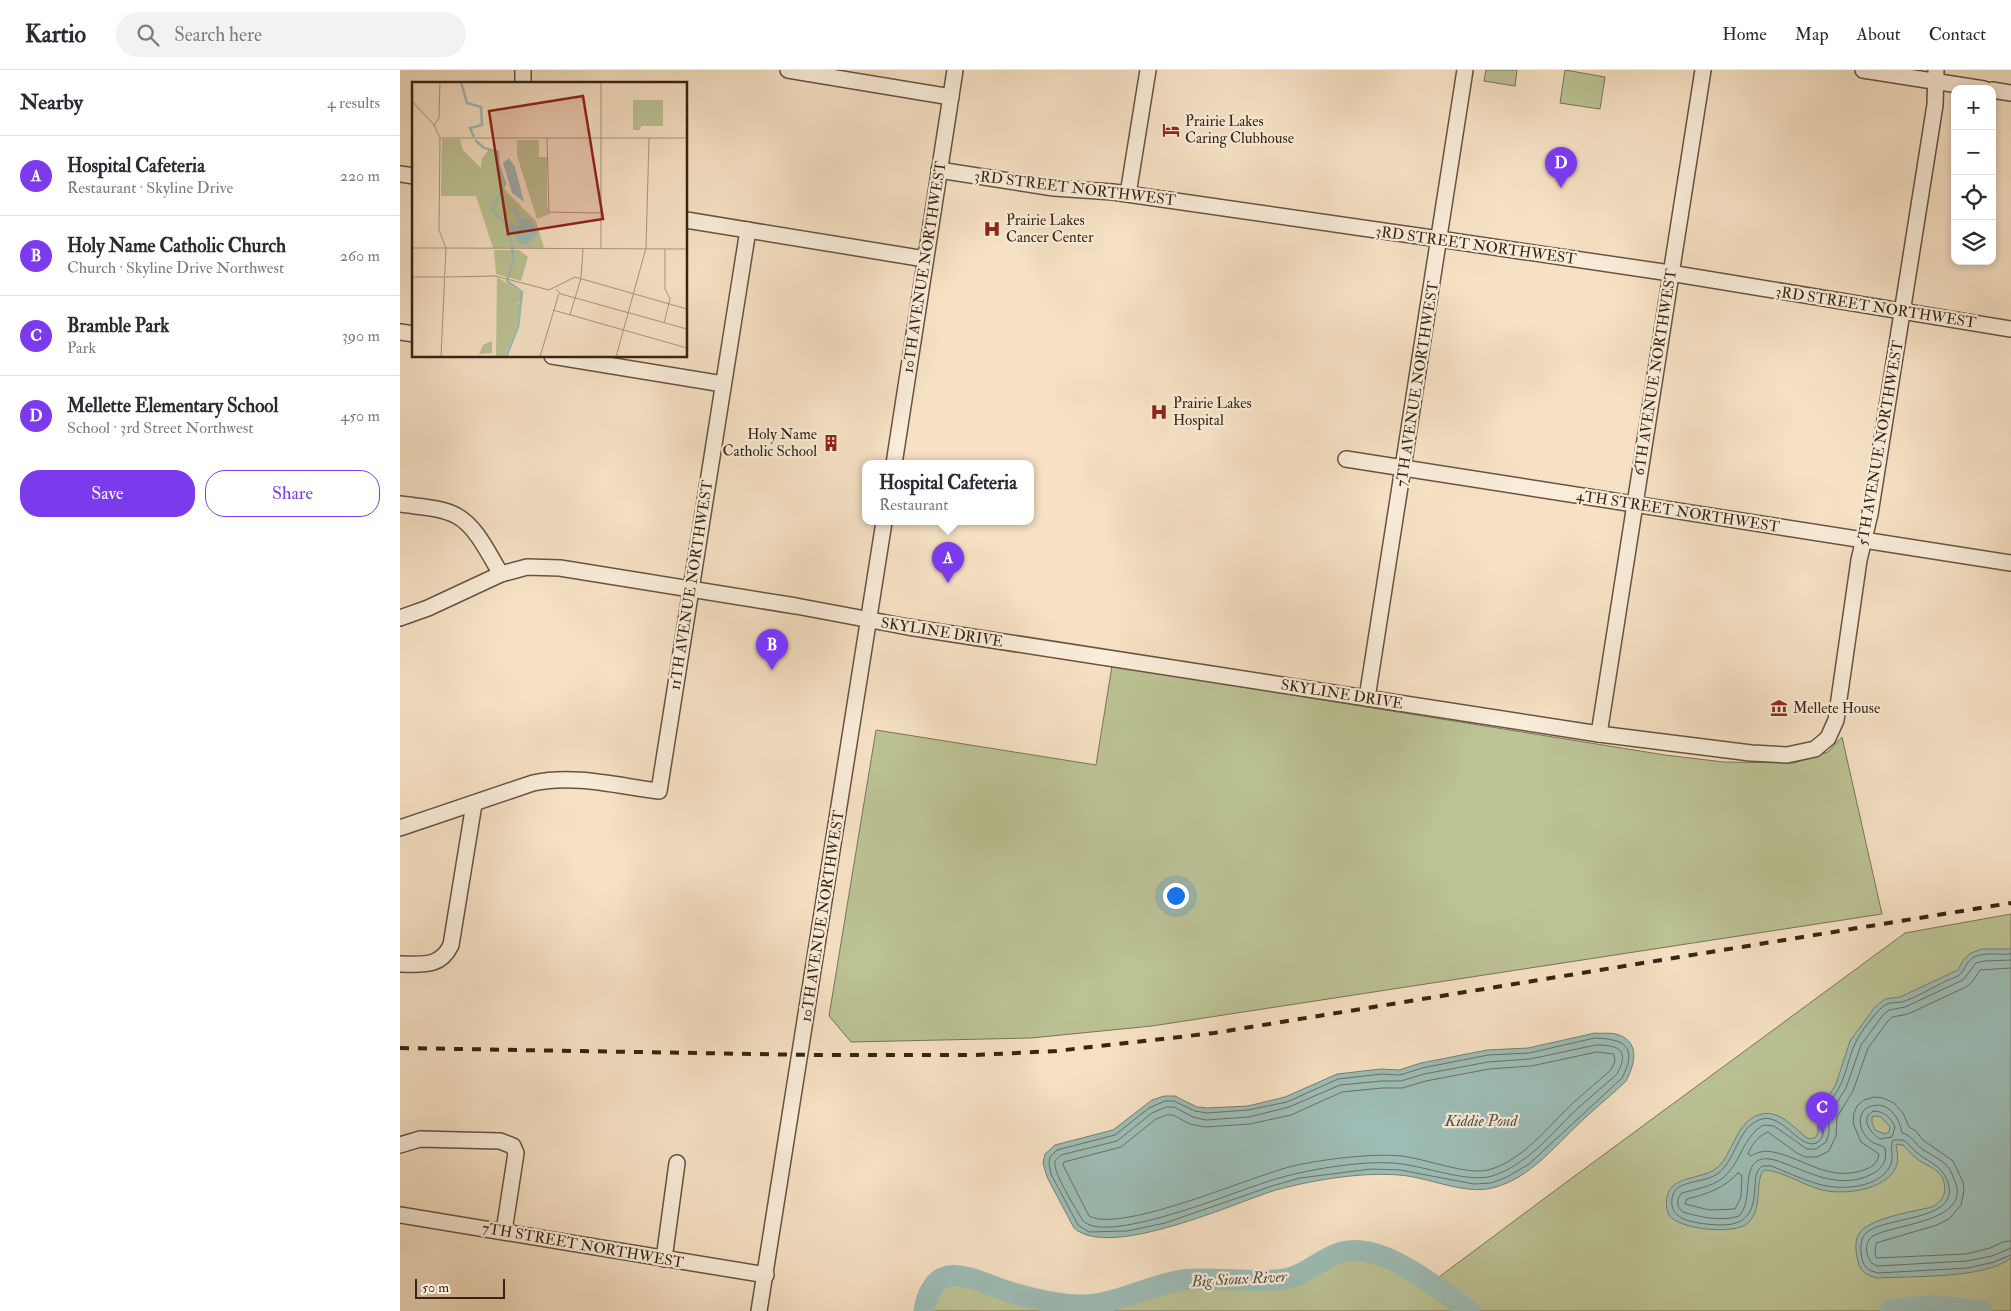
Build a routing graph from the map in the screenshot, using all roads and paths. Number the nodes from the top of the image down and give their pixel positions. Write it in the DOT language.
graph roads {
  1 [pos="788,70"];
  2 [pos="955,70"];
  3 [pos="1148,70"];
  4 [pos="1465,70"];
  5 [pos="1703,70"];
  6 [pos="1863,70"];
  7 [pos="1936,76"];
  8 [pos="1969,85"];
  9 [pos="1996,91"];
  10 [pos="2011,93"];
  11 [pos="951,97"];
  12 [pos="939,170"];
  13 [pos="1128,194"];
  14 [pos="688,220"];
  15 [pos="748,230"];
  16 [pos="1439,239"];
  17 [pos="926,259"];
  18 [pos="1670,273"];
  19 [pos="1902,311"];
  20 [pos="2011,329"];
  21 [pos="564,358"];
  22 [pos="723,384"];
  23 [pos="1346,459"];
  24 [pos="895,460"];
  25 [pos="1404,468"];
  26 [pos="400,504"];
  27 [pos="1634,505"];
  28 [pos="884,525"];
  29 [pos="1864,540"];
  30 [pos="2011,563"];
  31 [pos="501,574"];
  32 [pos="691,588"];
  33 [pos="400,618"];
  34 [pos="869,620"];
  35 [pos="1367,698"];
  36 [pos="1599,734"];
  37 [pos="1815,749"];
  38 [pos="474,804"];
  39 [pos="400,828"];
  40 [pos="400,964"];
  41 [pos="400,1145"];
  42 [pos="677,1163"];
  43 [pos="400,1215"];
  44 [pos="504,1231"];
  45 [pos="664,1259"];
  46 [pos="766,1275"];
  47 [pos="760,1311"];
  1 -- 11 [label="street"];
  2 -- 11 [label="street, 10TH AVENUE NORTHWEST"];
  3 -- 13 [label="street"];
  4 -- 16 [label="street, 7TH AVENUE NORTHWEST"];
  5 -- 18 [label="street, 6TH AVENUE NORTHWEST"];
  6 -- 7 [label="street"];
  7 -- 8 [label="street"];
  7 -- 19 [label="street, 5TH AVENUE NORTHWEST"];
  9 -- 10 [label="street"];
  11 -- 12 [label="street, 10TH AVENUE NORTHWEST"];
  12 -- 13 [label="street, 3RD STREET NORTHWEST"];
  12 -- 17 [label="street, 10TH AVENUE NORTHWEST"];
  13 -- 16 [label="street, 3RD STREET NORTHWEST"];
  14 -- 15 [label="street"];
  15 -- 17 [label="street"];
  15 -- 22 [label="street, 11TH AVENUE NORTHWEST"];
  16 -- 18 [label="street, 3RD STREET NORTHWEST"];
  16 -- 25 [label="street, 7TH AVENUE NORTHWEST"];
  17 -- 24 [label="street, 10TH AVENUE NORTHWEST"];
  18 -- 19 [label="street, 3RD STREET NORTHWEST"];
  18 -- 27 [label="street, 6TH AVENUE NORTHWEST"];
  19 -- 20 [label="street, 3RD STREET NORTHWEST"];
  19 -- 29 [label="street, 5TH AVENUE NORTHWEST"];
  21 -- 22 [label="street"];
  22 -- 32 [label="street, 11TH AVENUE NORTHWEST"];
  23 -- 25 [label="street, 4TH STREET NORTHWEST"];
  25 -- 27 [label="street, 4TH STREET NORTHWEST"];
  25 -- 35 [label="street, 7TH AVENUE NORTHWEST"];
  26 -- 31 [label="street"];
  27 -- 29 [label="street, 4TH STREET NORTHWEST"];
  27 -- 36 [label="street, 6TH AVENUE NORTHWEST"];
  28 -- 34 [label="street, 10TH AVENUE NORTHWEST"];
  29 -- 30 [label="street, 4TH STREET NORTHWEST"];
  29 -- 37 [label="street, 5TH AVENUE NORTHWEST"];
  31 -- 32 [label="street, SKYLINE DRIVE"];
  31 -- 33 [label="street, SKYLINE DRIVE"];
  32 -- 34 [label="street, SKYLINE DRIVE"];
  32 -- 38 [label="street, 11TH AVENUE NORTHWEST"];
  34 -- 35 [label="street, SKYLINE DRIVE"];
  34 -- 46 [label="street, 10TH AVENUE NORTHWEST"];
  35 -- 36 [label="street, SKYLINE DRIVE"];
  36 -- 37 [label="street, SKYLINE DRIVE"];
  38 -- 39 [label="street"];
  38 -- 40 [label="street"];
  41 -- 44 [label="street"];
  42 -- 45 [label="street"];
  43 -- 44 [label="street, 7TH STREET NORTHWEST"];
  44 -- 45 [label="street, 7TH STREET NORTHWEST"];
  45 -- 46 [label="street, 7TH STREET NORTHWEST"];
  46 -- 47 [label="street, 10TH AVENUE NORTHWEST"];
}
